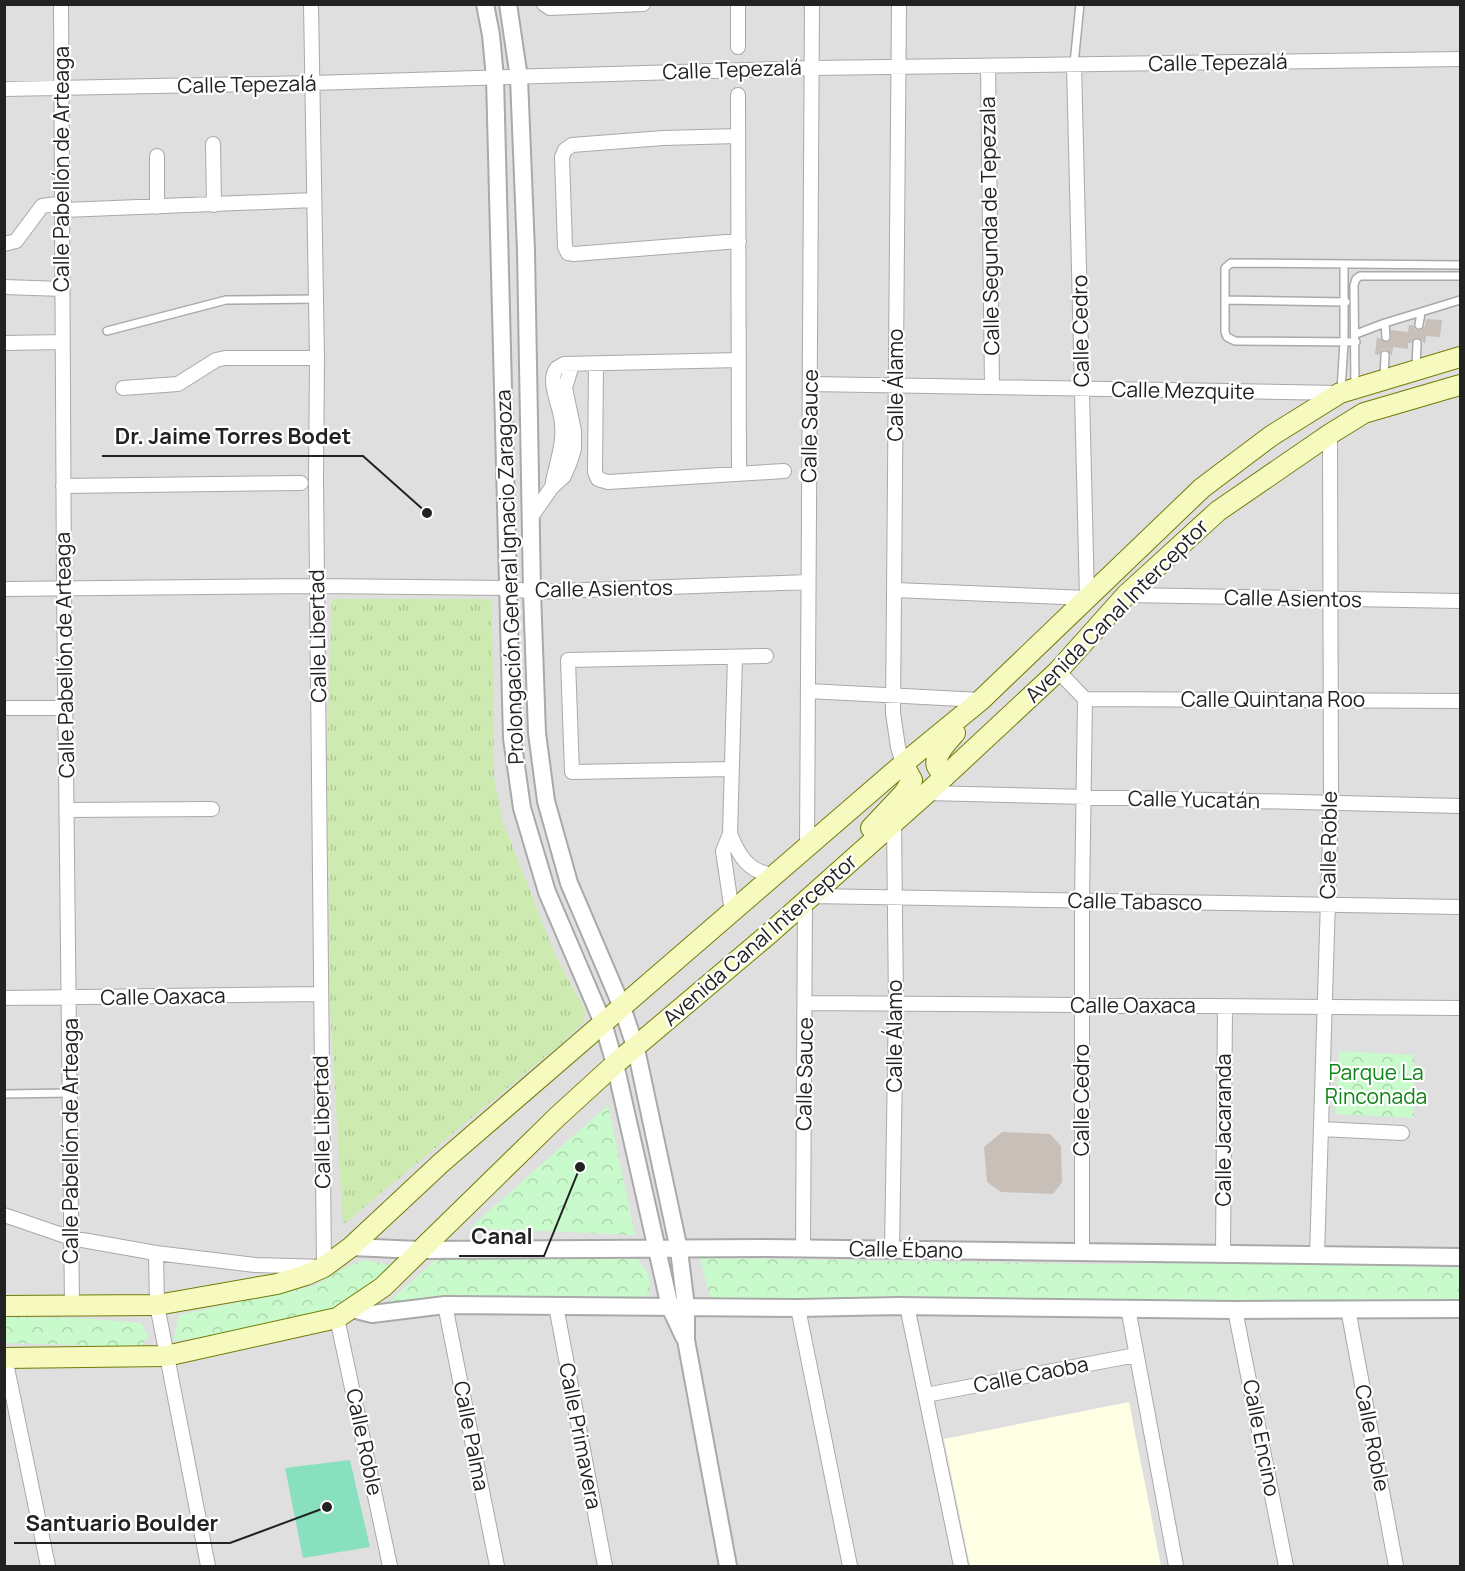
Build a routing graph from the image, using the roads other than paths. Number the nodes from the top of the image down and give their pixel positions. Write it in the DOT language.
graph roads {
  1 [pos="61,4"];
  2 [pos="311,4"];
  3 [pos="484,4"];
  4 [pos="508,4"];
  5 [pos="544,4"];
  6 [pos="643,4"];
  7 [pos="738,4"];
  8 [pos="812,4"];
  9 [pos="899,4"];
  10 [pos="1080,4"];
  11 [pos="738,47"];
  12 [pos="1461,59"];
  13 [pos="1074,64"];
  14 [pos="988,66"];
  15 [pos="898,67"];
  16 [pos="812,68"];
  17 [pos="495,78"];
  18 [pos="519,78"];
  19 [pos="312,83"];
  20 [pos="63,88"];
  21 [pos="4,89"];
  22 [pos="738,95"];
  23 [pos="738,136"];
  24 [pos="213,144"];
  25 [pos="157,156"];
  26 [pos="314,200"];
  27 [pos="214,205"];
  28 [pos="64,206"];
  29 [pos="157,207"];
  30 [pos="739,241"];
  31 [pos="4,244"];
  32 [pos="1344,264"];
  33 [pos="1461,265"];
  34 [pos="1461,276"];
  35 [pos="4,287"];
  36 [pos="63,289"];
  37 [pos="316,298"];
  38 [pos="1226,300"];
  39 [pos="1461,300"];
  40 [pos="1344,302"];
  41 [pos="1355,302"];
  42 [pos="1420,312"];
  43 [pos="1385,323"];
  44 [pos="1419,325"];
  45 [pos="107,332"];
  46 [pos="1356,333"];
  47 [pos="1386,337"];
  48 [pos="63,342"];
  49 [pos="1344,342"];
  50 [pos="1356,342"];
  51 [pos="1417,343"];
  52 [pos="4,344"];
  53 [pos="1385,355"];
  54 [pos="1461,357"];
  55 [pos="317,358"];
  56 [pos="739,360"];
  57 [pos="596,364"];
  58 [pos="1416,371"];
  59 [pos="1383,381"];
  60 [pos="810,384"];
  61 [pos="1461,385"];
  62 [pos="896,386"];
  63 [pos="992,387"];
  64 [pos="123,388"];
  65 [pos="1082,389"];
  66 [pos="1348,392"];
  67 [pos="1330,434"];
  68 [pos="784,471"];
  69 [pos="739,474"];
  70 [pos="301,483"];
  71 [pos="63,486"];
  72 [pos="531,517"];
  73 [pos="808,582"];
  74 [pos="317,586"];
  75 [pos="508,588"];
  76 [pos="64,589"];
  77 [pos="4,590"];
  78 [pos="895,590"];
  79 [pos="532,592"];
  80 [pos="1126,595"];
  81 [pos="1087,598"];
  82 [pos="1331,600"];
  83 [pos="1461,601"];
  84 [pos="766,656"];
  85 [pos="735,657"];
  86 [pos="1058,671"];
  87 [pos="808,691"];
  88 [pos="893,696"];
  89 [pos="1085,699"];
  90 [pos="981,700"];
  91 [pos="1331,700"];
  92 [pos="1461,701"];
  93 [pos="4,708"];
  94 [pos="66,708"];
  95 [pos="903,764"];
  96 [pos="732,769"];
  97 [pos="948,773"];
  98 [pos="927,793"];
  99 [pos="1084,798"];
  100 [pos="1330,803"];
  101 [pos="1461,806"];
  102 [pos="212,809"];
  103 [pos="67,810"];
  104 [pos="894,822"];
  105 [pos="730,834"];
  106 [pos="807,847"];
  107 [pos="846,865"];
  108 [pos="774,875"];
  109 [pos="808,898"];
  110 [pos="894,899"];
  111 [pos="1082,901"];
  112 [pos="1328,905"];
  113 [pos="1461,907"];
  114 [pos="732,912"];
  115 [pos="321,994"];
  116 [pos="4,998"];
  117 [pos="70,998"];
  118 [pos="806,1003"];
  119 [pos="896,1004"];
  120 [pos="1083,1006"];
  121 [pos="1225,1006"];
  122 [pos="622,1007"];
  123 [pos="1324,1007"];
  124 [pos="1461,1008"];
  125 [pos="603,1023"];
  126 [pos="636,1048"];
  127 [pos="615,1064"];
  128 [pos="4,1094"];
  129 [pos="71,1094"];
  130 [pos="1321,1129"];
  131 [pos="1402,1133"];
  132 [pos="4,1215"];
  133 [pos="71,1238"];
  134 [pos="351,1247"];
  135 [pos="656,1249"];
  136 [pos="803,1249"];
  137 [pos="419,1250"];
  138 [pos="679,1250"];
  139 [pos="892,1250"];
  140 [pos="156,1252"];
  141 [pos="1082,1253"];
  142 [pos="1223,1254"];
  143 [pos="1317,1256"];
  144 [pos="1461,1257"];
  145 [pos="324,1267"];
  146 [pos="157,1305"];
  147 [pos="445,1305"];
  148 [pos="4,1306"];
  149 [pos="72,1306"];
  150 [pos="556,1306"];
  151 [pos="907,1306"];
  152 [pos="678,1307"];
  153 [pos="798,1308"];
  154 [pos="1128,1308"];
  155 [pos="1348,1309"];
  156 [pos="1461,1309"];
  157 [pos="1235,1310"];
  158 [pos="345,1313"];
  159 [pos="1136,1355"];
  160 [pos="166,1356"];
  161 [pos="5,1358"];
  162 [pos="926,1395"];
  163 [pos="48,1566"];
  164 [pos="208,1566"];
  165 [pos="390,1566"];
  166 [pos="497,1566"];
  167 [pos="605,1566"];
  168 [pos="728,1566"];
  169 [pos="850,1566"];
  170 [pos="961,1566"];
  171 [pos="1176,1566"];
  172 [pos="1286,1566"];
  173 [pos="1396,1566"];
  1 -- 20 [label="street, Calle Pabellón de Arteaga"];
  2 -- 19 [label="street, Calle Libertad"];
  3 -- 17 [label="street, Prolongación General Ignacio Zaragoza"];
  4 -- 18 [label="street, Prolongación General Ignacio Zaragoza"];
  5 -- 6 [label="street"];
  7 -- 11 [label="street"];
  8 -- 16 [label="street, Calle Sauce"];
  9 -- 15 [label="street, Calle Álamo"];
  10 -- 13 [label="lane"];
  12 -- 13 [label="street, Calle Tepezalá"];
  13 -- 14 [label="street, Calle Tepezalá"];
  13 -- 65 [label="street, Calle Cedro"];
  14 -- 15 [label="street, Calle Tepezalá"];
  14 -- 63 [label="street, Calle Segunda de Tepezala"];
  15 -- 16 [label="street, Calle Tepezalá"];
  15 -- 62 [label="street, Calle Álamo"];
  16 -- 18 [label="street, Calle Tepezalá"];
  16 -- 60 [label="street, Calle Sauce"];
  17 -- 18 [label="street, Calle Tepezalá"];
  17 -- 19 [label="street, Calle Tepezalá"];
  17 -- 75 [label="street, Prolongación General Ignacio Zaragoza"];
  18 -- 72 [label="street, Prolongación General Ignacio Zaragoza"];
  19 -- 20 [label="street, Calle Tepezalá"];
  19 -- 26 [label="street, Calle Libertad"];
  20 -- 21 [label="street, Calle Tepezalá"];
  20 -- 28 [label="street, Calle Pabellón de Arteaga"];
  22 -- 23 [label="street"];
  23 -- 30 [label="street"];
  23 -- 30 [label="street"];
  24 -- 27 [label="street"];
  25 -- 29 [label="street"];
  26 -- 27 [label="street"];
  26 -- 37 [label="street, Calle Libertad"];
  27 -- 29 [label="street"];
  28 -- 29 [label="street"];
  28 -- 31 [label="street"];
  28 -- 36 [label="street, Calle Pabellón de Arteaga"];
  30 -- 56 [label="street"];
  32 -- 33 [label="lane"];
  32 -- 38 [label="lane"];
  32 -- 40 [label="lane"];
  34 -- 41 [label="lane"];
  35 -- 36 [label="street"];
  36 -- 48 [label="street, Calle Pabellón de Arteaga"];
  37 -- 45 [label="lane"];
  37 -- 55 [label="street, Calle Libertad"];
  38 -- 40 [label="lane"];
  38 -- 49 [label="lane"];
  39 -- 42 [label="lane"];
  40 -- 41 [label="lane"];
  40 -- 49 [label="lane"];
  41 -- 46 [label="lane"];
  42 -- 43 [label="lane"];
  42 -- 44 [label="lane"];
  43 -- 46 [label="lane"];
  43 -- 47 [label="lane"];
  46 -- 50 [label="lane"];
  48 -- 52 [label="street"];
  48 -- 71 [label="street, Calle Pabellón de Arteaga"];
  49 -- 50 [label="lane"];
  49 -- 66 [label="lane"];
  50 -- 66 [label="lane"];
  51 -- 58 [label="lane"];
  53 -- 59 [label="lane"];
  54 -- 58 [label="main road, Avenida Canal Interceptor"];
  55 -- 64 [label="street"];
  55 -- 74 [label="street, Calle Libertad"];
  56 -- 57 [label="street"];
  56 -- 69 [label="street"];
  57 -- 69 [label="street"];
  57 -- 72 [label="street"];
  58 -- 59 [label="main road, Avenida Canal Interceptor"];
  59 -- 66 [label="main road, Avenida Canal Interceptor"];
  60 -- 62 [label="street, Calle Mezquite"];
  60 -- 73 [label="street, Calle Sauce"];
  61 -- 67 [label="main road, Avenida Canal Interceptor"];
  62 -- 63 [label="street, Calle Mezquite"];
  62 -- 78 [label="street, Calle Álamo"];
  63 -- 65 [label="street, Calle Mezquite"];
  65 -- 66 [label="street, Calle Mezquite"];
  65 -- 81 [label="street, Calle Cedro"];
  66 -- 81 [label="main road, Avenida Canal Interceptor"];
  67 -- 80 [label="main road, Avenida Canal Interceptor"];
  67 -- 82 [label="street, Calle Roble"];
  68 -- 69 [label="street"];
  70 -- 71 [label="street"];
  71 -- 76 [label="street, Calle Pabellón de Arteaga"];
  72 -- 79 [label="street, Prolongación General Ignacio Zaragoza"];
  73 -- 79 [label="street, Calle Asientos"];
  73 -- 87 [label="street, Calle Sauce"];
  74 -- 75 [label="street, Calle Asientos"];
  74 -- 76 [label="street, Calle Asientos"];
  74 -- 115 [label="street, Calle Libertad"];
  75 -- 79 [label="street, Calle Asientos"];
  75 -- 125 [label="street, Prolongación General Ignacio Zaragoza"];
  76 -- 77 [label="street, Calle Asientos"];
  76 -- 94 [label="street, Calle Pabellón de Arteaga"];
  78 -- 81 [label="street"];
  78 -- 88 [label="street, Calle Álamo"];
  79 -- 122 [label="street, Prolongación General Ignacio Zaragoza"];
  80 -- 82 [label="street, Calle Asientos"];
  80 -- 86 [label="main road, Avenida Canal Interceptor"];
  81 -- 90 [label="main road, Avenida Canal Interceptor"];
  82 -- 83 [label="street, Calle Asientos"];
  82 -- 91 [label="street, Calle Roble"];
  84 -- 85 [label="street"];
  85 -- 96 [label="street"];
  85 -- 96 [label="street"];
  86 -- 89 [label="street"];
  86 -- 97 [label="main road, Avenida Canal Interceptor"];
  87 -- 88 [label="street"];
  87 -- 106 [label="street, Calle Sauce"];
  88 -- 90 [label="street"];
  88 -- 95 [label="street, Calle Álamo"];
  89 -- 91 [label="street, Calle Quintana Roo"];
  89 -- 99 [label="street, Calle Cedro"];
  90 -- 95 [label="main road, Avenida Canal Interceptor"];
  90 -- 97 [label="main road"];
  91 -- 92 [label="street, Calle Quintana Roo"];
  91 -- 100 [label="street, Calle Roble"];
  93 -- 94 [label="street"];
  94 -- 103 [label="street, Calle Pabellón de Arteaga"];
  95 -- 106 [label="main road, Avenida Canal Interceptor"];
  95 -- 107 [label="main road"];
  96 -- 105 [label="street"];
  97 -- 98 [label="main road, Avenida Canal Interceptor"];
  98 -- 99 [label="street, Calle Yucatán"];
  98 -- 104 [label="main road, Avenida Canal Interceptor"];
  99 -- 100 [label="street, Calle Yucatán"];
  99 -- 111 [label="street, Calle Cedro"];
  100 -- 101 [label="street, Calle Yucatán"];
  100 -- 112 [label="street, Calle Roble"];
  102 -- 103 [label="street"];
  103 -- 117 [label="street, Calle Pabellón de Arteaga"];
  104 -- 107 [label="main road, Avenida Canal Interceptor"];
  104 -- 110 [label="street, Calle Álamo"];
  105 -- 108 [label="street"];
  105 -- 114 [label="street"];
  106 -- 108 [label="main road, Avenida Canal Interceptor"];
  107 -- 109 [label="main road, Avenida Canal Interceptor"];
  108 -- 114 [label="main road, Avenida Canal Interceptor"];
  109 -- 110 [label="street, Calle Tabasco"];
  109 -- 118 [label="street, Calle Sauce"];
  109 -- 126 [label="main road, Avenida Canal Interceptor"];
  110 -- 111 [label="street, Calle Tabasco"];
  110 -- 119 [label="street, Calle Álamo"];
  111 -- 112 [label="street, Calle Tabasco"];
  111 -- 120 [label="street, Calle Cedro"];
  112 -- 113 [label="street, Calle Tabasco"];
  112 -- 123 [label="street, Calle Roble"];
  114 -- 122 [label="main road, Avenida Canal Interceptor"];
  115 -- 117 [label="street, Calle Oaxaca"];
  115 -- 145 [label="street, Calle Libertad"];
  116 -- 117 [label="street, Calle Oaxaca"];
  117 -- 129 [label="street, Calle Pabellón de Arteaga"];
  118 -- 119 [label="street, Calle Oaxaca"];
  118 -- 136 [label="street, Calle Sauce"];
  119 -- 120 [label="street, Calle Oaxaca"];
  119 -- 139 [label="street, Calle Álamo"];
  120 -- 121 [label="street, Calle Oaxaca"];
  120 -- 141 [label="street, Calle Cedro"];
  121 -- 123 [label="street, Calle Oaxaca"];
  121 -- 142 [label="street, Calle Jacaranda"];
  122 -- 125 [label="main road, Avenida Canal Interceptor"];
  122 -- 126 [label="street, Prolongación General Ignacio Zaragoza"];
  123 -- 124 [label="street, Calle Oaxaca"];
  123 -- 130 [label="street, Calle Roble"];
  125 -- 127 [label="street, Prolongación General Ignacio Zaragoza"];
  125 -- 134 [label="main road, Avenida Canal Interceptor"];
  126 -- 127 [label="main road, Avenida Canal Interceptor"];
  126 -- 138 [label="street, Prolongación General Ignacio Zaragoza"];
  127 -- 135 [label="street, Prolongación General Ignacio Zaragoza"];
  127 -- 137 [label="main road, Avenida Canal Interceptor"];
  128 -- 129 [label="lane"];
  129 -- 133 [label="street, Calle Pabellón de Arteaga"];
  130 -- 131 [label="street"];
  130 -- 143 [label="street, Calle Roble"];
  132 -- 133 [label="street"];
  133 -- 140 [label="street"];
  133 -- 149 [label="street, Calle Pabellón de Arteaga"];
  134 -- 137 [label="street, Calle Ébano"];
  134 -- 145 [label="main road, Avenida Canal Interceptor"];
  135 -- 137 [label="street, Calle Ébano"];
  135 -- 138 [label="street, Calle Ébano"];
  135 -- 152 [label="street, Prolongación General Ignacio Zaragoza"];
  136 -- 138 [label="street, Calle Ébano"];
  136 -- 139 [label="street, Calle Ébano"];
  137 -- 158 [label="main road, Avenida Canal Interceptor"];
  138 -- 152 [label="street, Prolongación General Ignacio Zaragoza"];
  139 -- 141 [label="street, Calle Ébano"];
  140 -- 145 [label="street"];
  140 -- 146 [label="street"];
  141 -- 142 [label="street, Calle Ébano"];
  142 -- 143 [label="street, Calle Ébano"];
  143 -- 144 [label="street, Calle Ébano"];
  145 -- 146 [label="main road, Avenida Canal Interceptor"];
  146 -- 149 [label="main road, Avenida Canal Interceptor"];
  146 -- 160 [label="street"];
  147 -- 150 [label="street"];
  147 -- 158 [label="street"];
  147 -- 166 [label="street, Calle Palma"];
  148 -- 149 [label="main road, Avenida Canal Interceptor"];
  150 -- 152 [label="street"];
  150 -- 167 [label="street, Calle Primavera"];
  151 -- 153 [label="street"];
  151 -- 154 [label="street"];
  151 -- 162 [label="street"];
  152 -- 153 [label="street"];
  152 -- 168 [label="street"];
  153 -- 169 [label="street"];
  154 -- 157 [label="street"];
  154 -- 159 [label="street"];
  155 -- 156 [label="street"];
  155 -- 157 [label="street"];
  155 -- 173 [label="street, Calle Roble"];
  157 -- 172 [label="street, Calle Encino"];
  158 -- 160 [label="main road, Avenida Canal Interceptor"];
  158 -- 165 [label="street, Calle Roble"];
  159 -- 162 [label="street, Calle Caoba"];
  159 -- 171 [label="street"];
  160 -- 161 [label="main road, Avenida Canal Interceptor"];
  160 -- 164 [label="street"];
  161 -- 163 [label="street"];
  162 -- 170 [label="street"];
}
